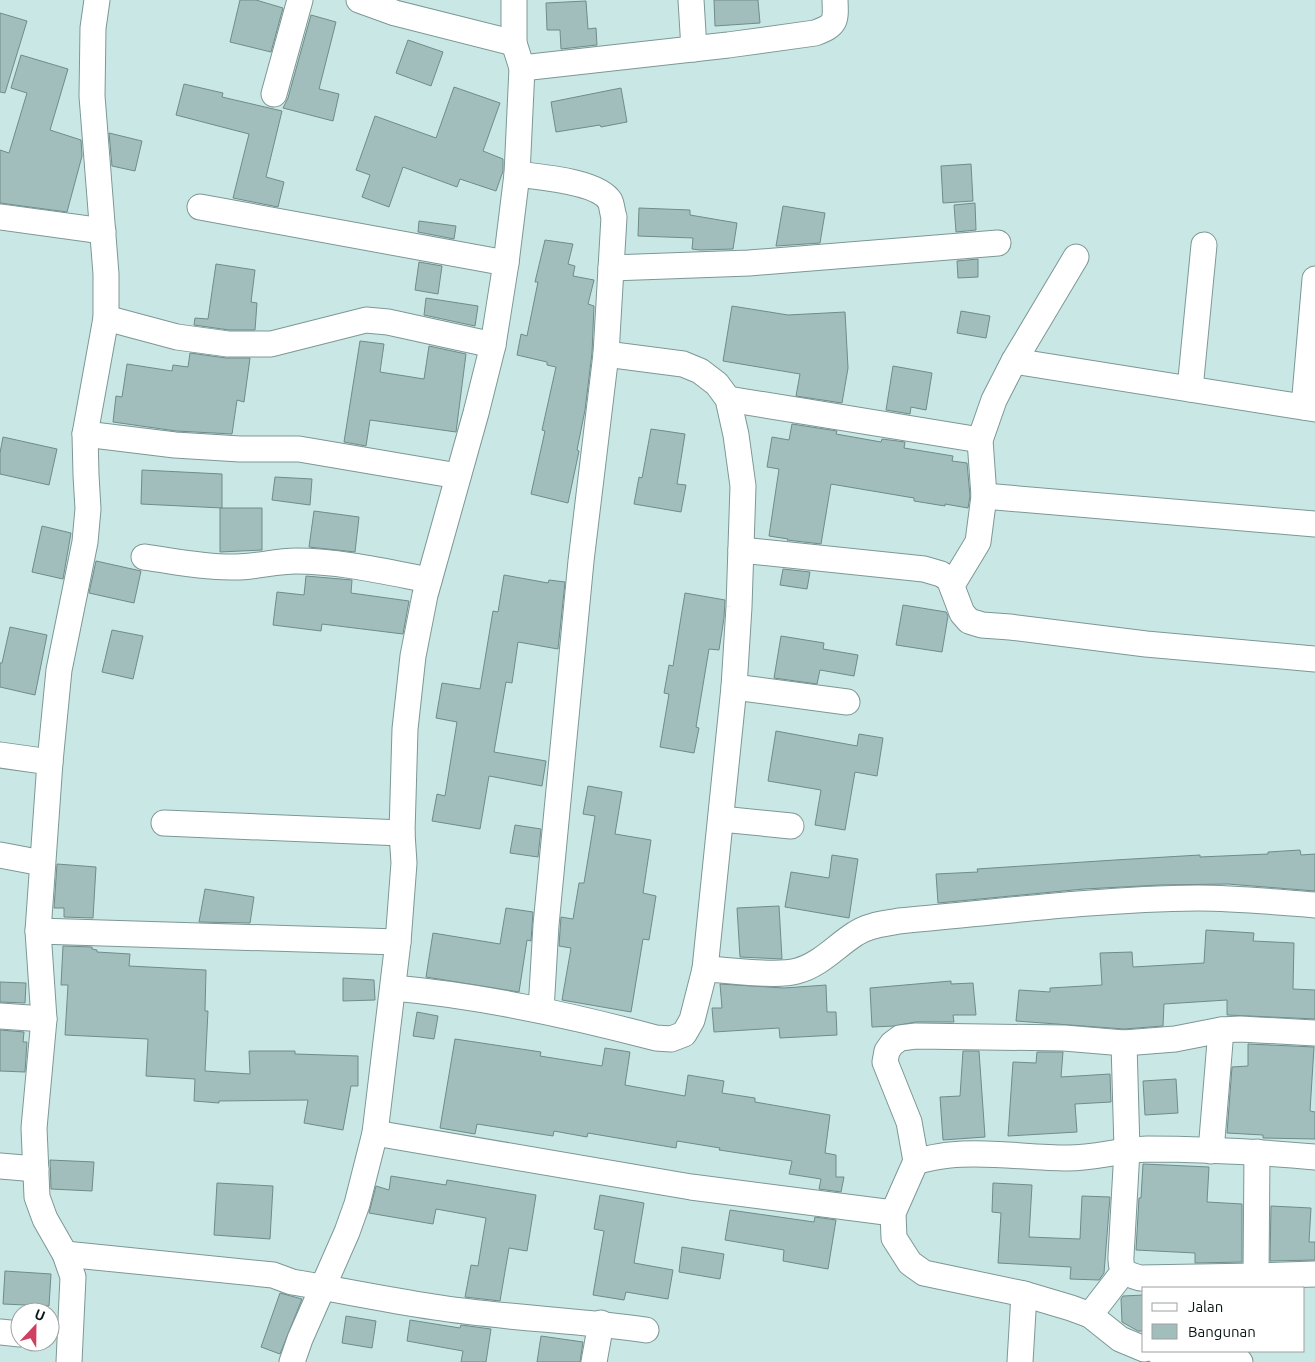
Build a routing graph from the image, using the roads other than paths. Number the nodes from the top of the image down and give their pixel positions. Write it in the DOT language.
graph roads {
  1 [pos="97,0"];
  2 [pos="300,0"];
  3 [pos="359,0"];
  4 [pos="514,0"];
  5 [pos="690,0"];
  6 [pos="835,0"];
  7 [pos="514,43"];
  8 [pos="694,49"];
  9 [pos="522,68"];
  10 [pos="274,94"];
  11 [pos="517,174"];
  12 [pos="200,207"];
  13 [pos="0,217"];
  14 [pos="103,231"];
  15 [pos="998,243"];
  16 [pos="1204,245"];
  17 [pos="1076,256"];
  18 [pos="506,263"];
  19 [pos="611,268"];
  20 [pos="1315,279"];
  21 [pos="106,318"];
  22 [pos="493,345"];
  23 [pos="606,354"];
  24 [pos="1014,361"];
  25 [pos="1190,389"];
  26 [pos="728,399"];
  27 [pos="1310,408"];
  28 [pos="85,434"];
  29 [pos="980,440"];
  30 [pos="458,476"];
  31 [pos="984,496"];
  32 [pos="1315,524"];
  33 [pos="741,550"];
  34 [pos="144,557"];
  35 [pos="429,580"];
  36 [pos="952,584"];
  37 [pos="1315,659"];
  38 [pos="734,687"];
  39 [pos="847,702"];
  40 [pos="0,755"];
  41 [pos="50,762"];
  42 [pos="721,820"];
  43 [pos="164,823"];
  44 [pos="790,826"];
  45 [pos="402,833"];
  46 [pos="0,855"];
  47 [pos="42,863"];
  48 [pos="1315,905"];
  49 [pos="38,931"];
  50 [pos="398,942"];
  51 [pos="705,969"];
  52 [pos="394,988"];
  53 [pos="541,1010"];
  54 [pos="0,1016"];
  55 [pos="44,1019"];
  56 [pos="1221,1030"];
  57 [pos="1315,1033"];
  58 [pos="1124,1043"];
  59 [pos="375,1133"];
  60 [pos="1127,1150"];
  61 [pos="1211,1151"];
  62 [pos="1257,1152"];
  63 [pos="1315,1156"];
  64 [pos="916,1160"];
  65 [pos="0,1166"];
  66 [pos="36,1169"];
  67 [pos="893,1214"];
  68 [pos="65,1254"];
  69 [pos="1124,1271"];
  70 [pos="1315,1274"];
  71 [pos="1256,1276"];
  72 [pos="323,1287"];
  73 [pos="1024,1294"];
  74 [pos="1090,1316"];
  75 [pos="601,1323"];
  76 [pos="646,1330"];
  77 [pos="63,1346"];
  78 [pos="1142,1348"];
  79 [pos="1165,1352"];
  80 [pos="292,1362"];
  81 [pos="594,1362"];
  82 [pos="1020,1362"];
  83 [pos="1240,1362"];
  1 -- 14 [label="street"];
  2 -- 10 [label="street"];
  3 -- 7 [label="street"];
  4 -- 7 [label="street"];
  5 -- 8 [label="street"];
  6 -- 8 [label="street"];
  7 -- 9 [label="street"];
  8 -- 9 [label="street"];
  9 -- 11 [label="street"];
  11 -- 18 [label="street"];
  11 -- 19 [label="street"];
  12 -- 18 [label="street"];
  13 -- 14 [label="street"];
  14 -- 21 [label="street"];
  15 -- 19 [label="street"];
  16 -- 25 [label="street"];
  17 -- 24 [label="street"];
  18 -- 22 [label="street"];
  19 -- 23 [label="street"];
  20 -- 27 [label="street"];
  21 -- 22 [label="street"];
  21 -- 28 [label="street"];
  22 -- 30 [label="street"];
  23 -- 26 [label="street"];
  23 -- 53 [label="street"];
  24 -- 25 [label="street"];
  24 -- 29 [label="street"];
  25 -- 27 [label="street"];
  26 -- 29 [label="street"];
  26 -- 33 [label="street"];
  28 -- 30 [label="street"];
  28 -- 41 [label="street"];
  29 -- 31 [label="street"];
  30 -- 35 [label="street"];
  31 -- 32 [label="street"];
  31 -- 36 [label="street"];
  33 -- 36 [label="street"];
  33 -- 38 [label="street"];
  34 -- 35 [label="street"];
  35 -- 45 [label="street"];
  36 -- 37 [label="street"];
  38 -- 39 [label="street"];
  38 -- 42 [label="street"];
  40 -- 41 [label="street"];
  41 -- 47 [label="street"];
  42 -- 44 [label="street"];
  42 -- 51 [label="street"];
  43 -- 45 [label="street"];
  45 -- 50 [label="street"];
  46 -- 47 [label="street"];
  47 -- 49 [label="street"];
  48 -- 51 [label="street"];
  49 -- 50 [label="street"];
  49 -- 55 [label="street"];
  50 -- 52 [label="street"];
  51 -- 53 [label="street"];
  52 -- 53 [label="street"];
  52 -- 59 [label="street"];
  54 -- 55 [label="street"];
  55 -- 66 [label="street"];
  56 -- 57 [label="street"];
  56 -- 58 [label="street"];
  56 -- 61 [label="street"];
  58 -- 60 [label="street"];
  58 -- 64 [label="street"];
  59 -- 67 [label="street"];
  59 -- 72 [label="street"];
  60 -- 61 [label="street"];
  60 -- 64 [label="street"];
  60 -- 69 [label="street"];
  61 -- 62 [label="street"];
  62 -- 63 [label="street"];
  62 -- 71 [label="street"];
  64 -- 67 [label="street"];
  65 -- 66 [label="street"];
  66 -- 68 [label="street"];
  67 -- 73 [label="street"];
  68 -- 72 [label="street"];
  68 -- 77 [label="street"];
  69 -- 71 [label="street"];
  69 -- 74 [label="street"];
  70 -- 71 [label="street"];
  72 -- 75 [label="street"];
  72 -- 80 [label="street"];
  73 -- 74 [label="street"];
  73 -- 82 [label="street"];
  74 -- 78 [label="street"];
  75 -- 76 [label="street"];
  75 -- 81 [label="street"];
  79 -- 83 [label="street"];
}
